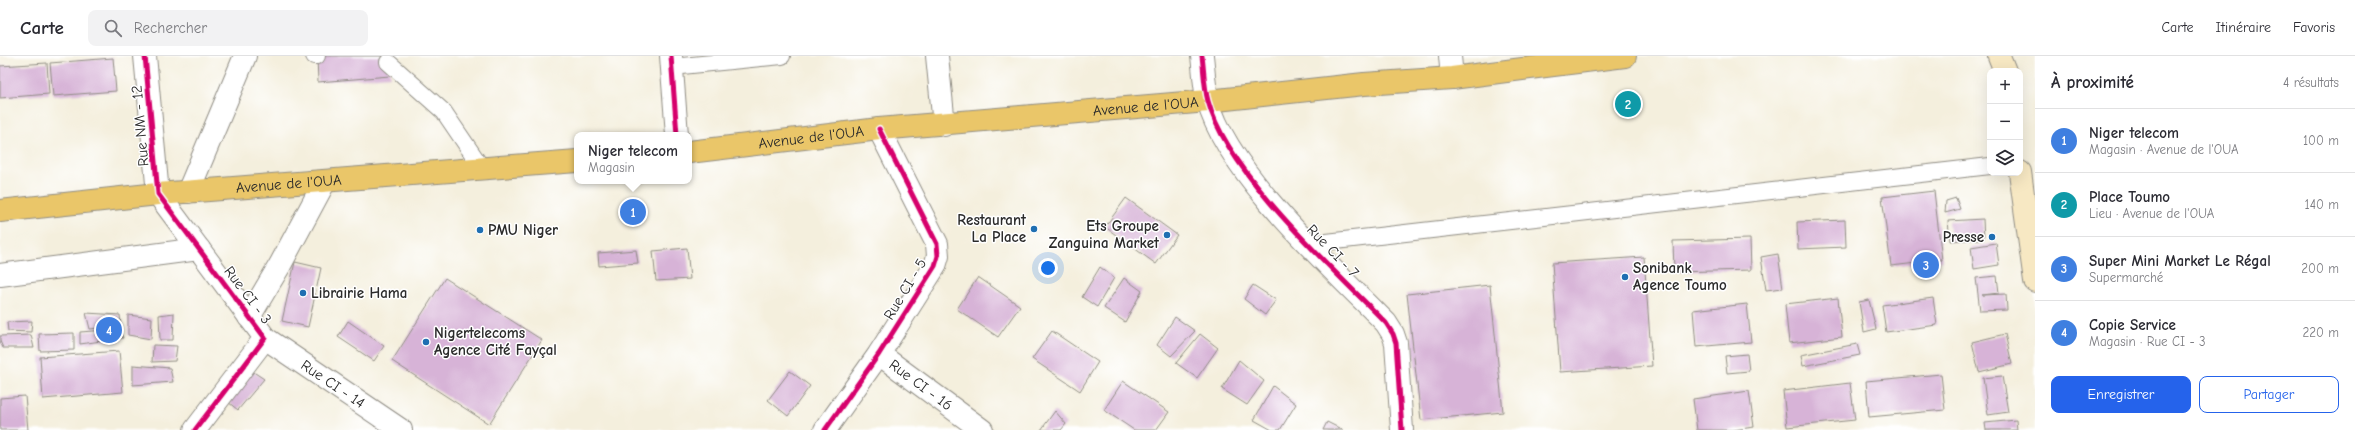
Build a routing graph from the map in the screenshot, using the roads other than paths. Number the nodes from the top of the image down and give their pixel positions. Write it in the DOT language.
graph roads {
  1 [pos="145,56"];
  2 [pos="245,56"];
  3 [pos="782,56"];
  4 [pos="937,56"];
  5 [pos="1202,56"];
  6 [pos="1450,56"];
  7 [pos="1625,56"];
  8 [pos="1999,56"];
  9 [pos="2014,56"];
  10 [pos="388,62"];
  11 [pos="671,62"];
  12 [pos="2004,68"];
  13 [pos="2010,68"];
  14 [pos="1452,78"];
  15 [pos="1208,101"];
  16 [pos="944,125"];
  17 [pos="879,129"];
  18 [pos="677,132"];
  19 [pos="692,152"];
  20 [pos="574,160"];
  21 [pos="1987,166"];
  22 [pos="482,168"];
  23 [pos="2021,176"];
  24 [pos="325,181"];
  25 [pos="188,192"];
  26 [pos="158,194"];
  27 [pos="0,211"];
  28 [pos="1309,244"];
  29 [pos="199,249"];
  30 [pos="0,275"];
  31 [pos="2035,281"];
  32 [pos="249,317"];
  33 [pos="265,338"];
  34 [pos="879,354"];
  35 [pos="195,430"];
  36 [pos="401,430"];
  37 [pos="825,430"];
  38 [pos="982,430"];
  39 [pos="1402,430"];
  1 -- 26 [label="street, Rue NM - 12"];
  2 -- 25 [label="street"];
  3 -- 11 [label="lane"];
  4 -- 16 [label="street"];
  5 -- 15 [label="street, Rue CI - 7"];
  6 -- 14 [label="street"];
  7 -- 14 [label="main road, Avenue de l'OUA"];
  8 -- 12 [label="main road"];
  9 -- 13 [label="main road"];
  10 -- 22 [label="lane"];
  11 -- 18 [label="street"];
  14 -- 15 [label="main road, Avenue de l'OUA"];
  15 -- 16 [label="main road, Avenue de l'OUA"];
  15 -- 28 [label="street, Rue CI - 7"];
  16 -- 17 [label="main road, Avenue de l'OUA"];
  17 -- 19 [label="main road, Avenue de l'OUA"];
  17 -- 34 [label="street, Rue CI - 5"];
  20 -- 22 [label="main road, Avenue de l'OUA"];
  21 -- 28 [label="lane"];
  22 -- 24 [label="main road, Avenue de l'OUA"];
  23 -- 31 [label="main road"];
  24 -- 25 [label="main road, Avenue de l'OUA"];
  24 -- 32 [label="street"];
  25 -- 26 [label="main road, Avenue de l'OUA"];
  26 -- 27 [label="main road, Avenue de l'OUA"];
  26 -- 29 [label="street, Rue CI - 3"];
  28 -- 39 [label="street, Rue CI - 7"];
  29 -- 30 [label="street"];
  29 -- 32 [label="street, Rue CI - 3"];
  32 -- 33 [label="street, Rue CI - 3"];
  33 -- 35 [label="street, Rue CI - 3"];
  33 -- 36 [label="street, Rue CI - 14"];
  34 -- 37 [label="street, Rue CI - 5"];
  34 -- 38 [label="street, Rue CI - 16"];
}
